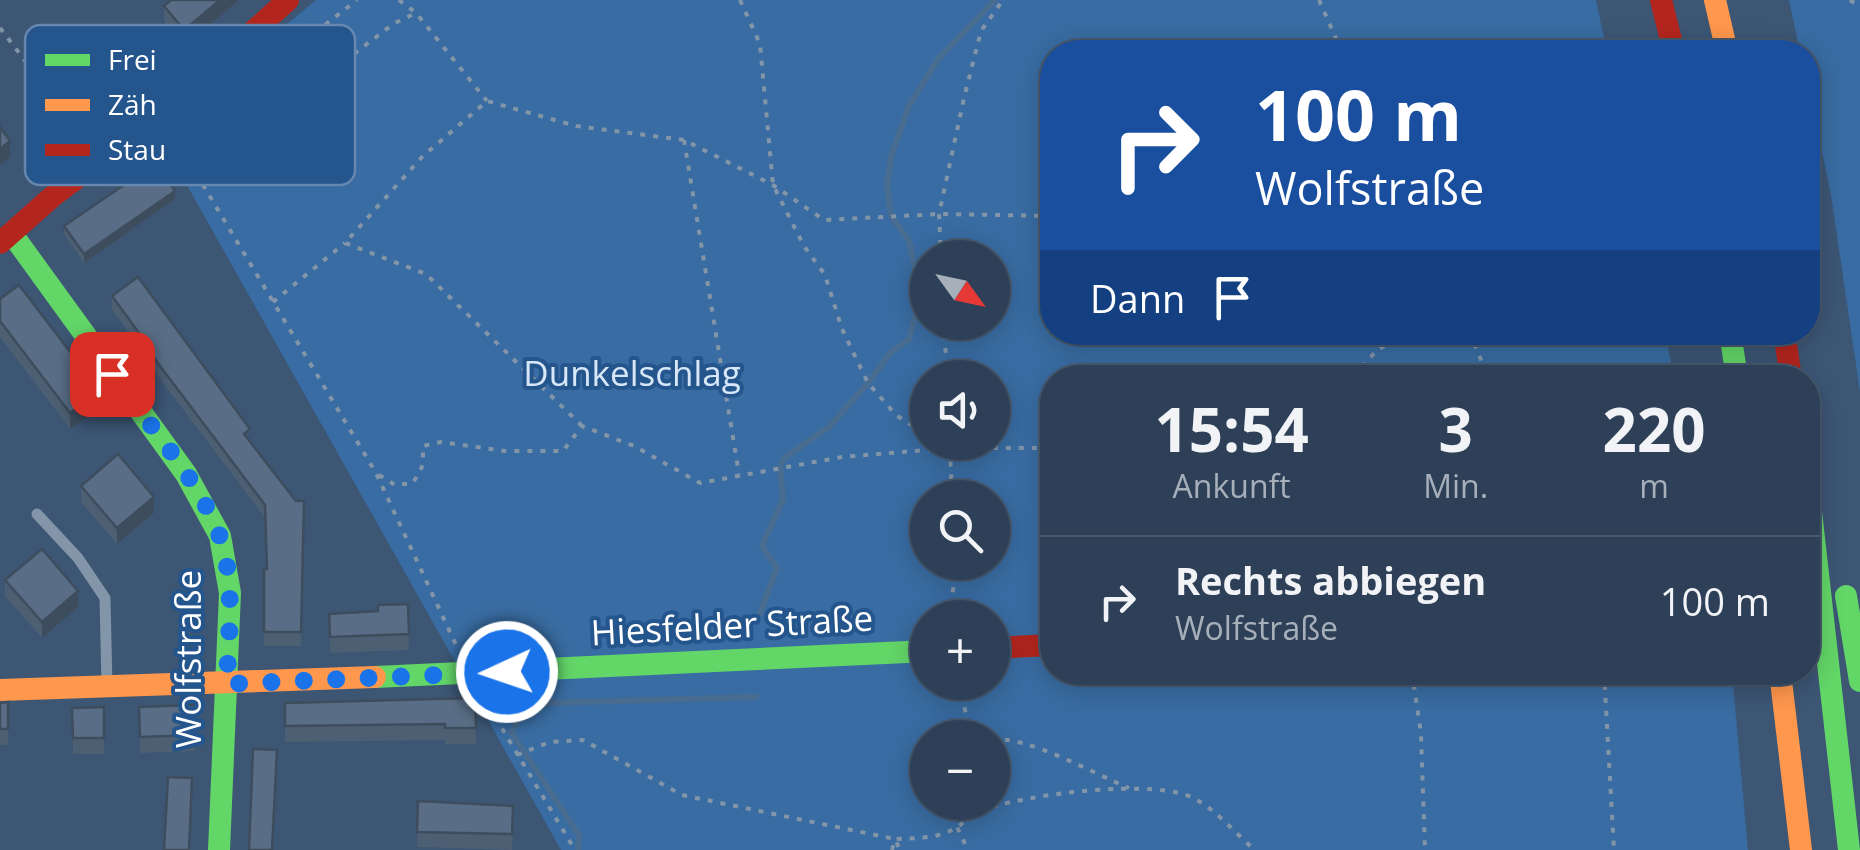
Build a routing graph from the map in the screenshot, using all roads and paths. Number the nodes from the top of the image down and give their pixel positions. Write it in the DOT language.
graph roads {
  1 [pos="288,0"];
  2 [pos="357,0"];
  3 [pos="399,0"];
  4 [pos="740,0"];
  5 [pos="1003,0"];
  6 [pos="1320,0"];
  7 [pos="1662,0"];
  8 [pos="1715,0"];
  9 [pos="1850,0"];
  10 [pos="1860,7"];
  11 [pos="416,13"];
  12 [pos="260,25"];
  13 [pos="325,25"];
  14 [pos="0,28"];
  15 [pos="1337,40"];
  16 [pos="1671,40"];
  17 [pos="1725,40"];
  18 [pos="355,54"];
  19 [pos="25,61"];
  20 [pos="487,101"];
  21 [pos="684,140"];
  22 [pos="772,184"];
  23 [pos="70,185"];
  24 [pos="203,185"];
  25 [pos="940,214"];
  26 [pos="1040,216"];
  27 [pos="6,238"];
  28 [pos="941,240"];
  29 [pos="345,243"];
  30 [pos="273,302"];
  31 [pos="1385,345"];
  32 [pos="1363,365"];
  33 [pos="910,424"];
  34 [pos="582,426"];
  35 [pos="1010,447"];
  36 [pos="1040,448"];
  37 [pos="910,450"];
  38 [pos="376,473"];
  39 [pos="739,474"];
  40 [pos="1820,485"];
  41 [pos="37,514"];
  42 [pos="1838,543"];
  43 [pos="1844,581"];
  44 [pos="1820,594"];
  45 [pos="1860,606"];
  46 [pos="1820,608"];
  47 [pos="1040,646"];
  48 [pos="1010,647"];
  49 [pos="910,652"];
  50 [pos="469,674"];
  51 [pos="1860,681"];
  52 [pos="227,684"];
  53 [pos="1414,685"];
  54 [pos="1605,685"];
  55 [pos="1782,685"];
  56 [pos="107,686"];
  57 [pos="0,690"];
  58 [pos="1010,740"];
  59 [pos="516,755"];
  60 [pos="1134,790"];
  61 [pos="1796,792"];
  62 [pos="958,820"];
  63 [pos="957,828"];
  64 [pos="895,838"];
  65 [pos="574,848"];
  66 [pos="219,850"];
  67 [pos="892,850"];
  68 [pos="900,850"];
  69 [pos="968,850"];
  70 [pos="1254,850"];
  71 [pos="1426,850"];
  72 [pos="1614,850"];
  73 [pos="1775,850"];
  74 [pos="1801,850"];
  75 [pos="1848,850"];
  1 -- 12 [label="main road"];
  2 -- 13 [label="path"];
  3 -- 11 [label="path"];
  4 -- 22 [label="path"];
  5 -- 25 [label="path"];
  6 -- 15 [label="path"];
  7 -- 16 [label="main road"];
  8 -- 17 [label="main road"];
  9 -- 10 [label="path"];
  11 -- 18 [label="path"];
  11 -- 20 [label="path"];
  14 -- 19 [label="path"];
  20 -- 21 [label="path"];
  20 -- 29 [label="path"];
  21 -- 22 [label="path"];
  21 -- 39 [label="path"];
  22 -- 25 [label="path"];
  22 -- 33 [label="path"];
  23 -- 27 [label="main road"];
  24 -- 30 [label="path"];
  25 -- 26 [label="path"];
  25 -- 28 [label="path"];
  27 -- 52 [label="main road, Wolfstraße"];
  29 -- 30 [label="path"];
  29 -- 34 [label="path"];
  30 -- 38 [label="path"];
  31 -- 32 [label="path"];
  34 -- 38 [label="path"];
  34 -- 39 [label="path"];
  35 -- 36 [label="path"];
  37 -- 39 [label="path"];
  38 -- 50 [label="path"];
  40 -- 42 [label="main road"];
  41 -- 56 [label="lane"];
  43 -- 51 [label="main road"];
  44 -- 75 [label="main road"];
  45 -- 46 [label="main road"];
  47 -- 48 [label="main road"];
  49 -- 50 [label="main road, Hiesfelder Straße"];
  50 -- 52 [label="main road, Hiesfelder Straße"];
  50 -- 59 [label="path"];
  52 -- 56 [label="main road, Hiesfelder Straße"];
  52 -- 66 [label="main road, Wolfstraße"];
  53 -- 71 [label="path"];
  54 -- 72 [label="path"];
  55 -- 61 [label="main road"];
  56 -- 57 [label="main road, Hiesfelder Straße"];
  58 -- 60 [label="path"];
  59 -- 64 [label="path"];
  59 -- 65 [label="path"];
  60 -- 63 [label="path"];
  60 -- 70 [label="path"];
  61 -- 73 [label="main road"];
  61 -- 74 [label="main road"];
  62 -- 63 [label="path"];
  63 -- 64 [label="path"];
  63 -- 69 [label="path"];
  64 -- 67 [label="path"];
  64 -- 68 [label="path"];
}
